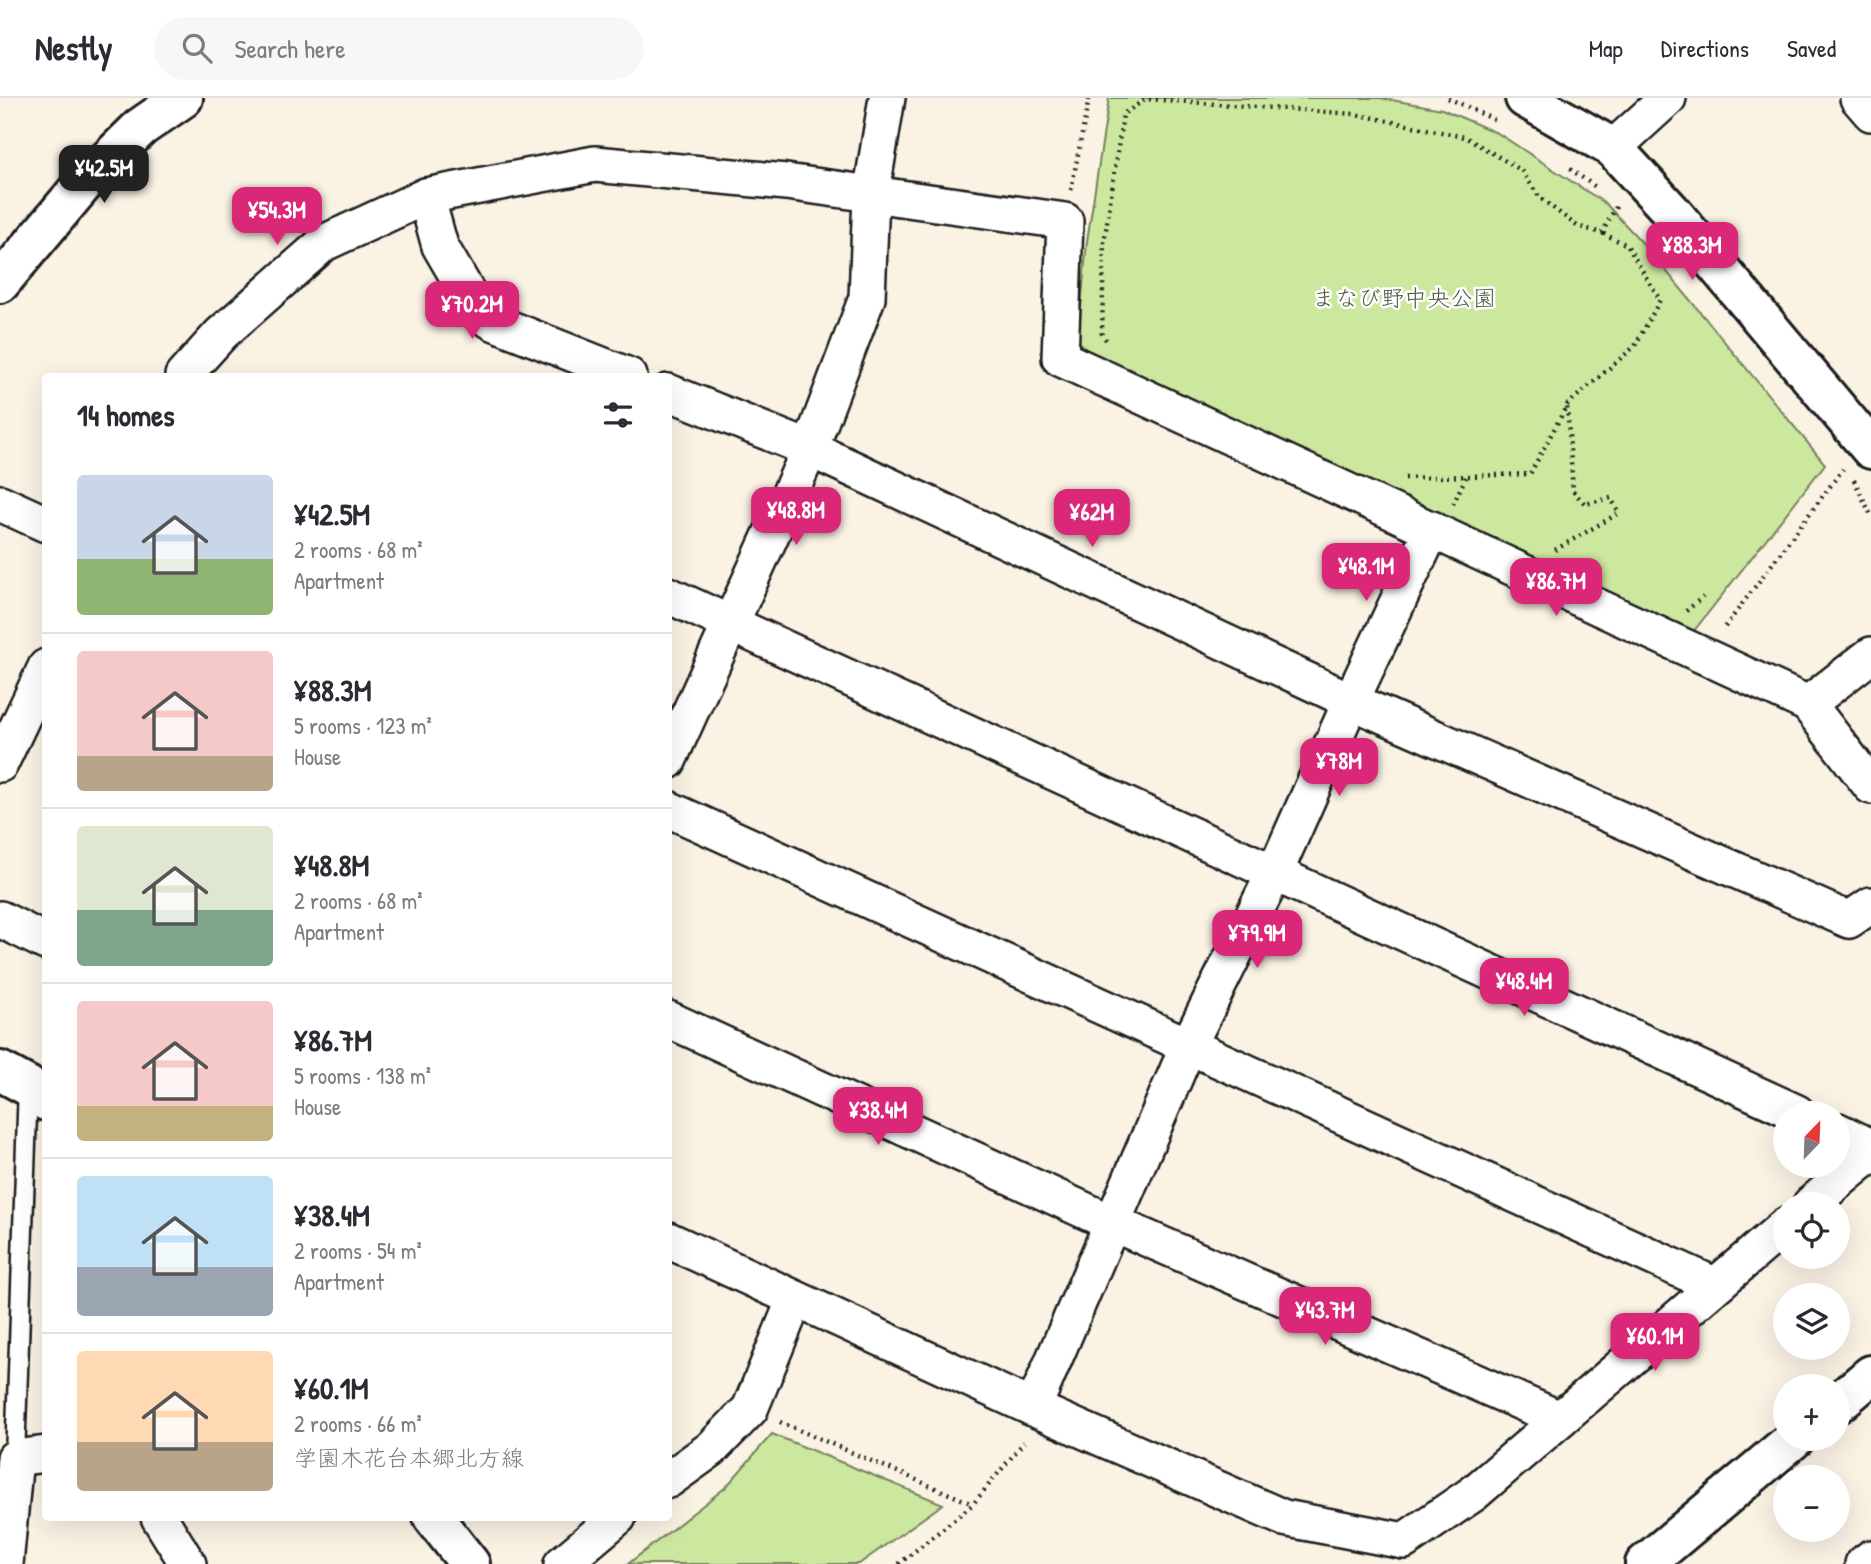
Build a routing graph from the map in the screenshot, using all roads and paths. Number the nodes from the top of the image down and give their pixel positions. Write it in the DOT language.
graph roads {
  1 [pos="183,98"];
  2 [pos="887,98"];
  3 [pos="1089,98"];
  4 [pos="1448,98"];
  5 [pos="1668,98"];
  6 [pos="1858,98"];
  7 [pos="1514,111"];
  8 [pos="1871,113"];
  9 [pos="1613,148"];
  10 [pos="1567,166"];
  11 [pos="871,195"];
  12 [pos="426,196"];
  13 [pos="1618,203"];
  14 [pos="1628,213"];
  15 [pos="1065,221"];
  16 [pos="1602,233"];
  17 [pos="0,283"];
  18 [pos="1108,343"];
  19 [pos="186,373"];
  20 [pos="621,373"];
  21 [pos="672,394"];
  22 [pos="1567,405"];
  23 [pos="810,449"];
  24 [pos="1871,449"];
  25 [pos="1466,476"];
  26 [pos="1401,478"];
  27 [pos="1456,494"];
  28 [pos="0,503"];
  29 [pos="1871,515"];
  30 [pos="42,522"];
  31 [pos="1432,529"];
  32 [pos="1543,546"];
  33 [pos="672,596"];
  34 [pos="731,623"];
  35 [pos="1703,655"];
  36 [pos="1871,655"];
  37 [pos="42,685"];
  38 [pos="1351,701"];
  39 [pos="1808,704"];
  40 [pos="32,729"];
  41 [pos="672,752"];
  42 [pos="0,764"];
  43 [pos="1871,786"];
  44 [pos="672,811"];
  45 [pos="1275,872"];
  46 [pos="1871,905"];
  47 [pos="0,919"];
  48 [pos="42,940"];
  49 [pos="672,1021"];
  50 [pos="1189,1044"];
  51 [pos="24,1086"];
  52 [pos="1773,1102"];
  53 [pos="1850,1137"];
  54 [pos="1871,1147"];
  55 [pos="1871,1154"];
  56 [pos="1825,1192"];
  57 [pos="1112,1223"];
  58 [pos="1773,1236"];
  59 [pos="672,1242"];
  60 [pos="1714,1285"];
  61 [pos="794,1299"];
  62 [pos="1871,1374"];
  63 [pos="1850,1392"];
  64 [pos="1033,1408"];
  65 [pos="750,1409"];
  66 [pos="1560,1419"];
  67 [pos="1780,1451"];
  68 [pos="30,1456"];
  69 [pos="672,1477"];
  70 [pos="973,1504"];
  71 [pos="161,1521"];
  72 [pos="436,1521"];
  73 [pos="610,1521"];
  74 [pos="1871,1558"];
  75 [pos="5,1564"];
  76 [pos="188,1564"];
  77 [pos="470,1564"];
  78 [pos="562,1564"];
  79 [pos="899,1564"];
  80 [pos="1645,1564"];
  81 [pos="1863,1564"];
  1 -- 17 [label="street"];
  2 -- 11 [label="street"];
  3 -- 15 [label="path"];
  4 -- 7 [label="path"];
  5 -- 9 [label="street"];
  6 -- 8 [label="street"];
  7 -- 9 [label="street"];
  9 -- 24 [label="street"];
  10 -- 13 [label="path"];
  11 -- 12 [label="street"];
  11 -- 15 [label="street"];
  11 -- 23 [label="street"];
  12 -- 19 [label="street"];
  12 -- 20 [label="street"];
  13 -- 14 [label="path"];
  13 -- 16 [label="path"];
  15 -- 31 [label="street"];
  16 -- 18 [label="path"];
  16 -- 22 [label="path"];
  21 -- 23 [label="street"];
  22 -- 25 [label="path"];
  22 -- 32 [label="path"];
  23 -- 34 [label="street"];
  23 -- 38 [label="street"];
  25 -- 26 [label="path"];
  25 -- 27 [label="path"];
  28 -- 30 [label="street"];
  29 -- 35 [label="path"];
  31 -- 35 [label="street"];
  31 -- 38 [label="street"];
  33 -- 34 [label="street"];
  34 -- 41 [label="street"];
  34 -- 45 [label="street"];
  35 -- 39 [label="street"];
  36 -- 39 [label="street"];
  37 -- 40 [label="street"];
  38 -- 45 [label="street"];
  38 -- 46 [label="street"];
  39 -- 43 [label="street"];
  40 -- 42 [label="street"];
  44 -- 50 [label="street"];
  45 -- 50 [label="street"];
  45 -- 52 [label="street"];
  47 -- 48 [label="street"];
  49 -- 57 [label="street"];
  50 -- 57 [label="street"];
  50 -- 60 [label="street"];
  51 -- 68 [label="lane"];
  53 -- 54 [label="street"];
  55 -- 56 [label="street"];
  57 -- 64 [label="street"];
  57 -- 66 [label="street"];
  58 -- 60 [label="street"];
  59 -- 61 [label="street"];
  60 -- 66 [label="street"];
  61 -- 64 [label="street"];
  61 -- 65 [label="street"];
  62 -- 63 [label="street"];
  64 -- 66 [label="street"];
  64 -- 70 [label="path"];
  65 -- 69 [label="street"];
  65 -- 70 [label="path"];
  67 -- 80 [label="street"];
  68 -- 75 [label="street"];
  70 -- 79 [label="path"];
  71 -- 76 [label="street"];
  72 -- 77 [label="street"];
  73 -- 78 [label="street"];
  74 -- 81 [label="street"];
}
